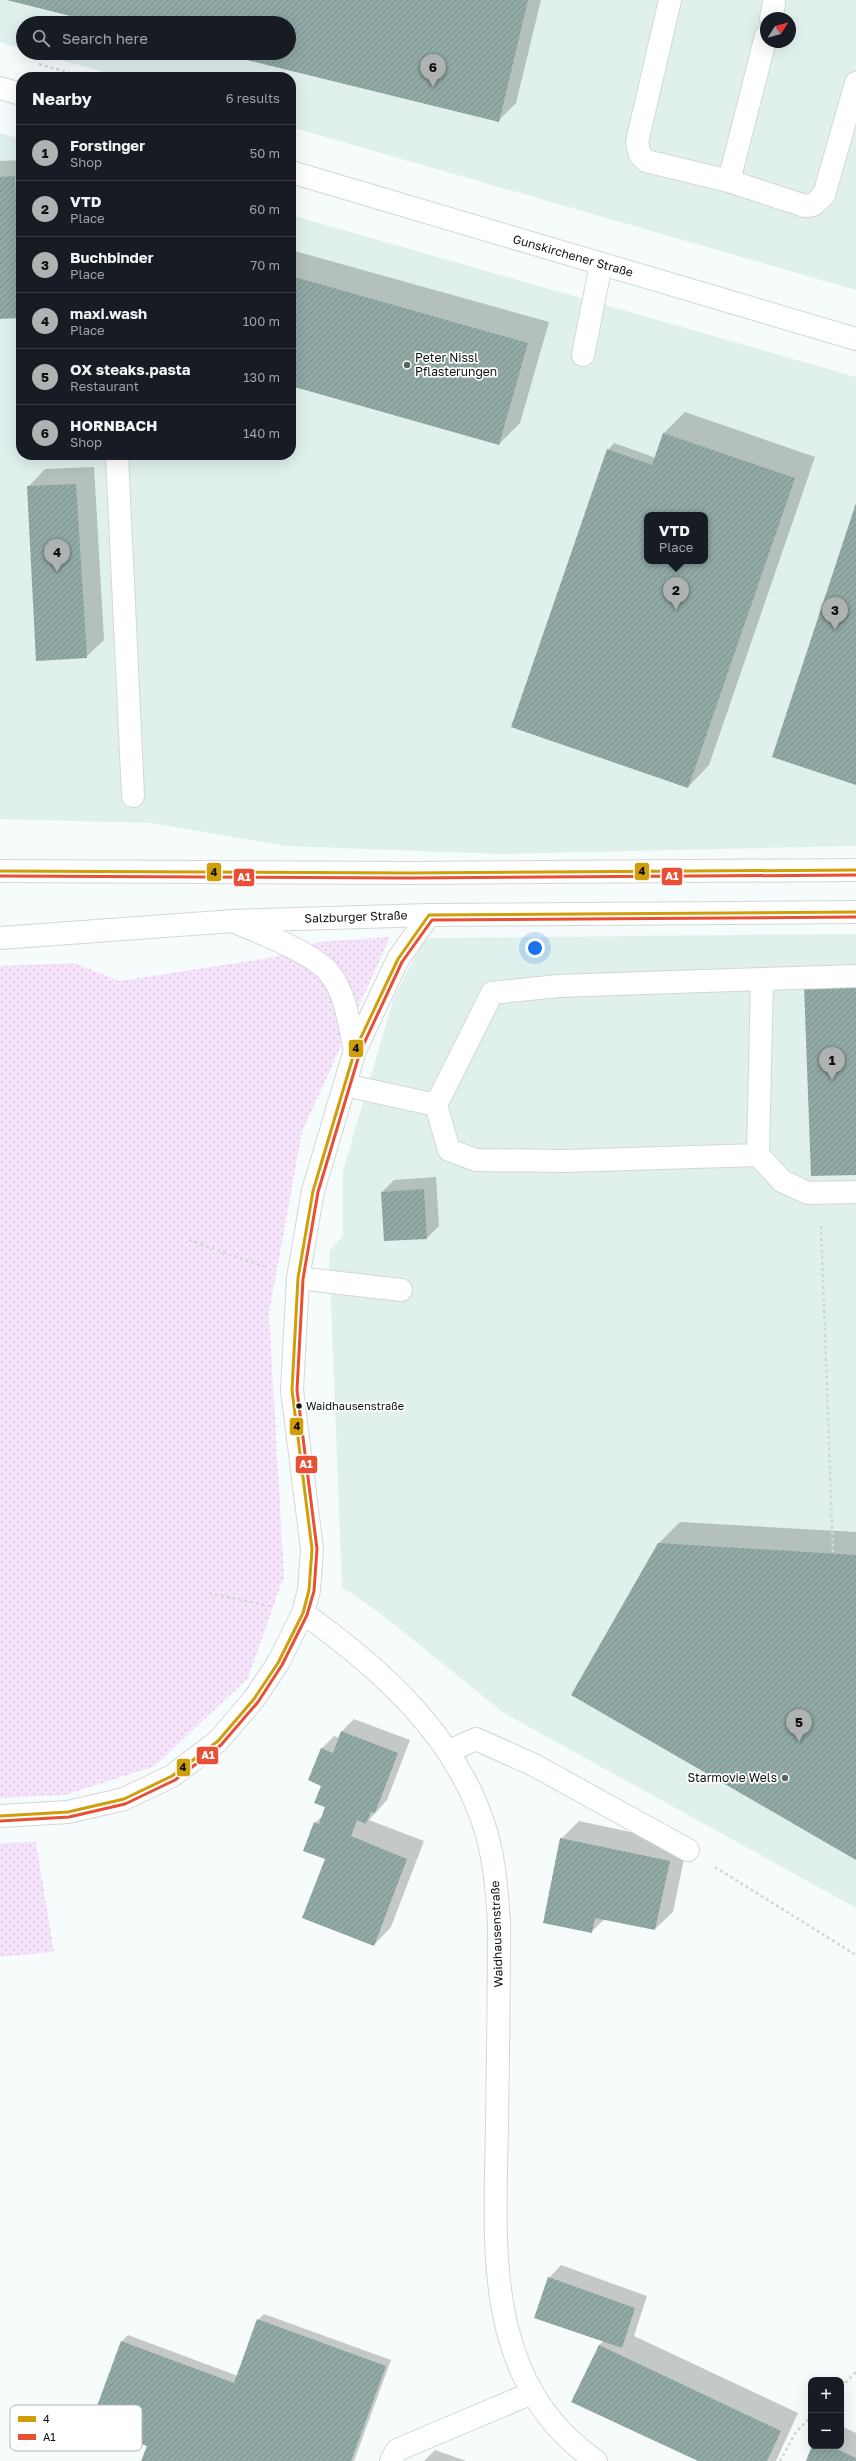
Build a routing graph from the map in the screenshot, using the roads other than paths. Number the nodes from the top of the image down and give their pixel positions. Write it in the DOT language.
graph roads {
  1 [pos="670,0"];
  2 [pos="763,48"];
  3 [pos="856,83"];
  4 [pos="0,88"];
  5 [pos="16,93"];
  6 [pos="296,173"];
  7 [pos="729,181"];
  8 [pos="600,264"];
  9 [pos="856,339"];
  10 [pos="583,355"];
  11 [pos="117,460"];
  12 [pos="133,796"];
  13 [pos="856,870"];
  14 [pos="0,871"];
  15 [pos="856,912"];
  16 [pos="429,915"];
  17 [pos="233,921"];
  18 [pos="0,938"];
  19 [pos="856,976"];
  20 [pos="762,979"];
  21 [pos="355,1050"];
  22 [pos="344,1085"];
  23 [pos="436,1105"];
  24 [pos="758,1155"];
  25 [pos="856,1192"];
  26 [pos="298,1278"];
  27 [pos="401,1290"];
  28 [pos="302,1613"];
  29 [pos="449,1751"];
  30 [pos="0,1816"];
  31 [pos="688,1850"];
  32 [pos="532,2393"];
  33 [pos="391,2461"];
  34 [pos="596,2461"];
  1 -- 7 [label="street"];
  2 -- 7 [label="street"];
  3 -- 7 [label="street"];
  4 -- 5 [label="street"];
  6 -- 8 [label="street, Gunskirchener Straße"];
  8 -- 9 [label="street, Gunskirchener Straße"];
  8 -- 10 [label="street"];
  11 -- 12 [label="street"];
  13 -- 14 [label="street"];
  15 -- 16 [label="street, Salzburger Straße"];
  16 -- 17 [label="street, Salzburger Straße"];
  16 -- 21 [label="street"];
  17 -- 18 [label="street, Salzburger Straße"];
  17 -- 21 [label="street"];
  19 -- 20 [label="street"];
  20 -- 23 [label="street"];
  20 -- 24 [label="street"];
  21 -- 22 [label="street"];
  22 -- 23 [label="street"];
  22 -- 26 [label="street"];
  23 -- 24 [label="street"];
  24 -- 25 [label="street"];
  26 -- 27 [label="street"];
  26 -- 28 [label="street"];
  28 -- 29 [label="street, Waidhausenstraße"];
  28 -- 30 [label="street"];
  29 -- 31 [label="street"];
  29 -- 32 [label="street, Waidhausenstraße"];
  32 -- 33 [label="street"];
  32 -- 34 [label="street, Waidhausenstraße"];
}
